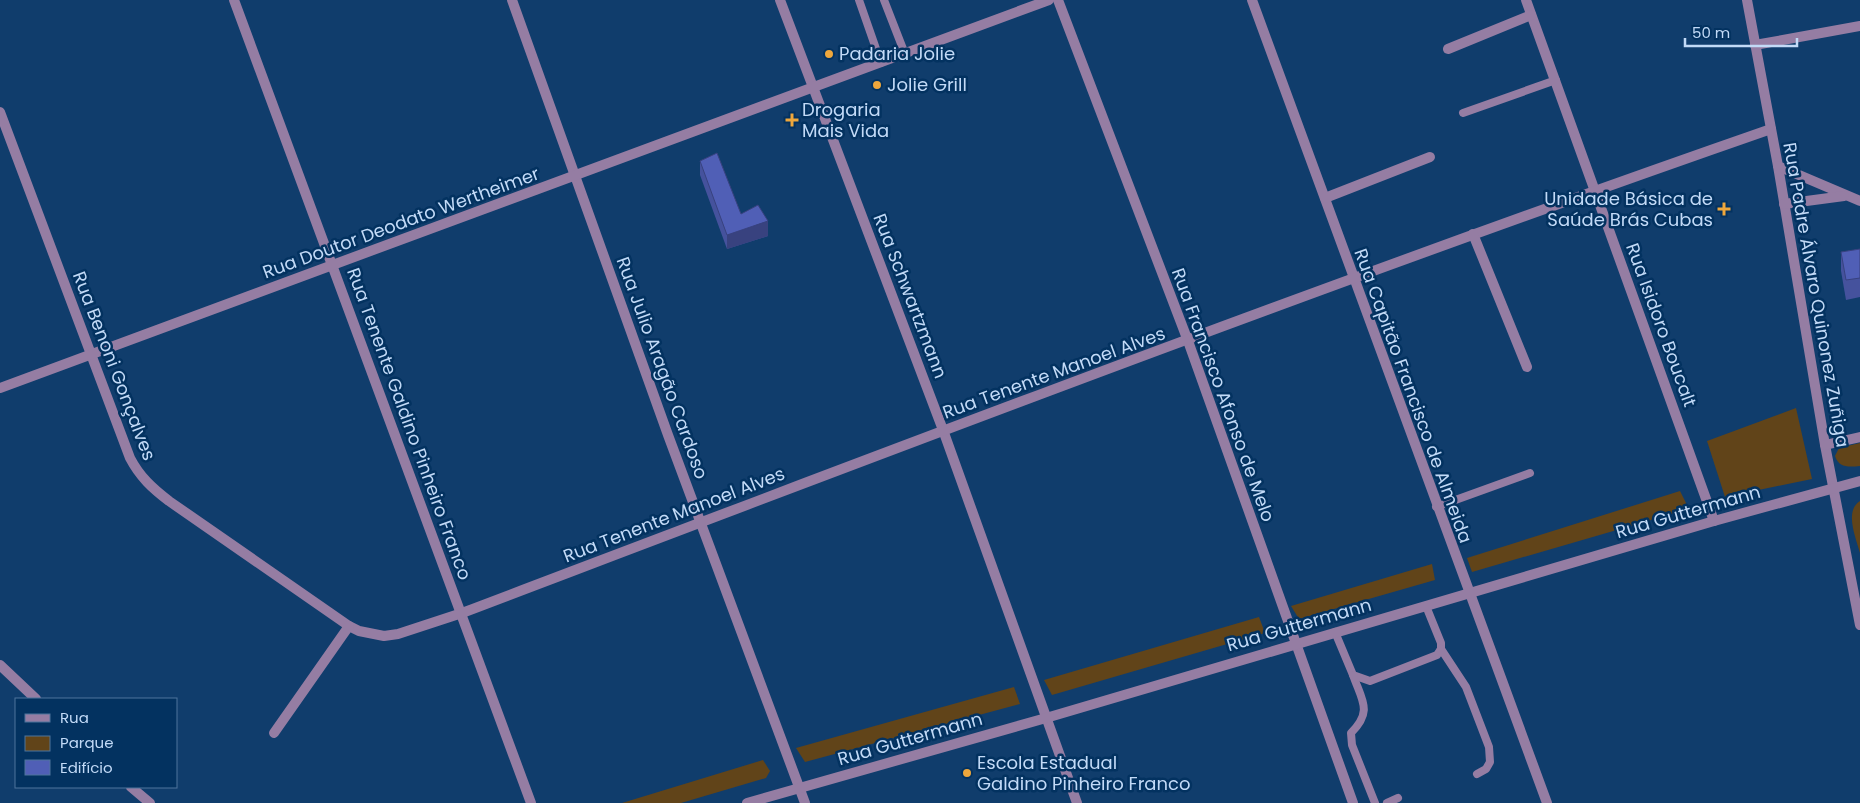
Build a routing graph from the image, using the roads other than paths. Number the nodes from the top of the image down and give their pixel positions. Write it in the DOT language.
graph roads {
  1 [pos="234,0"];
  2 [pos="512,0"];
  3 [pos="780,0"];
  4 [pos="859,0"];
  5 [pos="884,0"];
  6 [pos="1049,0"];
  7 [pos="1058,0"];
  8 [pos="1252,0"];
  9 [pos="1526,0"];
  10 [pos="1747,0"];
  11 [pos="1531,15"];
  12 [pos="1860,26"];
  13 [pos="1755,45"];
  14 [pos="1448,49"];
  15 [pos="905,54"];
  16 [pos="880,63"];
  17 [pos="1556,80"];
  18 [pos="814,88"];
  19 [pos="0,112"];
  20 [pos="1463,113"];
  21 [pos="1771,129"];
  22 [pos="1430,158"];
  23 [pos="1778,166"];
  24 [pos="575,176"];
  25 [pos="1595,190"];
  26 [pos="1845,196"];
  27 [pos="1325,198"];
  28 [pos="1860,201"];
  29 [pos="1784,204"];
  30 [pos="1473,234"];
  31 [pos="333,266"];
  32 [pos="1353,278"];
  33 [pos="1188,341"];
  34 [pos="91,354"];
  35 [pos="1527,367"];
  36 [pos="0,388"];
  37 [pos="943,430"];
  38 [pos="1860,437"];
  39 [pos="1825,445"];
  40 [pos="1530,473"];
  41 [pos="1860,481"];
  42 [pos="1835,487"];
  43 [pos="1436,507"];
  44 [pos="1714,521"];
  45 [pos="702,522"];
  46 [pos="1468,594"];
  47 [pos="1426,606"];
  48 [pos="462,613"];
  49 [pos="1860,625"];
  50 [pos="349,626"];
  51 [pos="1335,632"];
  52 [pos="1295,643"];
  53 [pos="1441,649"];
  54 [pos="0,665"];
  55 [pos="1353,675"];
  56 [pos="35,698"];
  57 [pos="1046,718"];
  58 [pos="274,733"];
  59 [pos="1477,774"];
  60 [pos="799,786"];
  61 [pos="132,788"];
  62 [pos="1398,798"];
  63 [pos="150,803"];
  64 [pos="531,803"];
  65 [pos="747,803"];
  66 [pos="805,803"];
  67 [pos="1077,803"];
  68 [pos="1353,803"];
  69 [pos="1375,803"];
  70 [pos="1387,803"];
  71 [pos="1546,803"];
  1 -- 31 [label="street, Rua Tenente Galdino Pinheiro Franco"];
  2 -- 24 [label="street, Rua Julio Aragão Cardoso"];
  3 -- 18 [label="street, Rua Schwartzmann"];
  4 -- 16 [label="lane"];
  5 -- 15 [label="lane"];
  6 -- 15 [label="street, Rua Doutor Deodato Wertheimer"];
  7 -- 33 [label="street, Rua Francisco Afonso de Melo"];
  8 -- 27 [label="street, Rua Capitão Francisco de Almeida"];
  9 -- 11 [label="street, Rua Isidoro Boucalt"];
  10 -- 13 [label="street, Rua Padre Álvaro Quinonez Zuñiga"];
  11 -- 14 [label="street"];
  11 -- 17 [label="street, Rua Isidoro Boucalt"];
  12 -- 13 [label="street"];
  13 -- 21 [label="street, Rua Padre Álvaro Quinonez Zuñiga"];
  15 -- 16 [label="street, Rua Doutor Deodato Wertheimer"];
  16 -- 18 [label="street, Rua Doutor Deodato Wertheimer"];
  17 -- 20 [label="lane"];
  17 -- 25 [label="street, Rua Isidoro Boucalt"];
  18 -- 24 [label="street, Rua Doutor Deodato Wertheimer"];
  18 -- 37 [label="street, Rua Schwartzmann"];
  19 -- 34 [label="street, Rua Benoni Gonçalves"];
  21 -- 23 [label="street, Rua Padre Álvaro Quinonez Zuñiga"];
  21 -- 25 [label="street, Rua Tenente Manoel Alves"];
  22 -- 27 [label="street"];
  23 -- 26 [label="street"];
  23 -- 29 [label="street, Rua Padre Álvaro Quinonez Zuñiga"];
  24 -- 31 [label="street, Rua Doutor Deodato Wertheimer"];
  24 -- 45 [label="street, Rua Julio Aragão Cardoso"];
  25 -- 30 [label="street, Rua Tenente Manoel Alves"];
  25 -- 44 [label="street, Rua Isidoro Boucalt"];
  26 -- 28 [label="street"];
  26 -- 29 [label="street"];
  27 -- 32 [label="street, Rua Capitão Francisco de Almeida"];
  29 -- 39 [label="street, Rua Padre Álvaro Quinonez Zuñiga"];
  30 -- 32 [label="street, Rua Tenente Manoel Alves"];
  30 -- 35 [label="street"];
  31 -- 34 [label="street, Rua Doutor Deodato Wertheimer"];
  31 -- 48 [label="street, Rua Tenente Galdino Pinheiro Franco"];
  32 -- 33 [label="street, Rua Tenente Manoel Alves"];
  32 -- 43 [label="street, Rua Capitão Francisco de Almeida"];
  33 -- 37 [label="street, Rua Tenente Manoel Alves"];
  33 -- 52 [label="street, Rua Francisco Afonso de Melo"];
  34 -- 36 [label="street, Rua Doutor Deodato Wertheimer"];
  34 -- 50 [label="street, Rua Benoni Gonçalves"];
  37 -- 45 [label="street, Rua Tenente Manoel Alves"];
  37 -- 57 [label="street, Rua Schwartzmann"];
  38 -- 39 [label="street"];
  39 -- 42 [label="street, Rua Padre Álvaro Quinonez Zuñiga"];
  40 -- 43 [label="lane"];
  41 -- 42 [label="street, Rua Guttermann"];
  42 -- 44 [label="street, Rua Guttermann"];
  42 -- 49 [label="street, Rua Padre Álvaro Quinonez Zuñiga"];
  43 -- 46 [label="street, Rua Capitão Francisco de Almeida"];
  44 -- 46 [label="street, Rua Guttermann"];
  45 -- 48 [label="street, Rua Tenente Manoel Alves"];
  45 -- 60 [label="street, Rua Julio Aragão Cardoso"];
  46 -- 47 [label="street, Rua Guttermann"];
  46 -- 71 [label="street, Rua Capitão Francisco de Almeida"];
  47 -- 51 [label="street, Rua Guttermann"];
  47 -- 53 [label="lane"];
  48 -- 50 [label="street, Rua Tenente Manoel Alves"];
  48 -- 64 [label="street, Rua Tenente Galdino Pinheiro Franco"];
  50 -- 58 [label="street"];
  51 -- 52 [label="street, Rua Guttermann"];
  51 -- 55 [label="lane"];
  52 -- 57 [label="street, Rua Guttermann"];
  52 -- 68 [label="street, Rua Francisco Afonso de Melo"];
  53 -- 55 [label="lane"];
  53 -- 59 [label="lane"];
  54 -- 56 [label="street"];
  55 -- 69 [label="lane"];
  57 -- 60 [label="street, Rua Guttermann"];
  57 -- 67 [label="street, Rua Schwartzmann"];
  60 -- 65 [label="street, Rua Guttermann"];
  60 -- 66 [label="street, Rua Julio Aragão Cardoso"];
  61 -- 63 [label="street"];
  62 -- 70 [label="lane"];
}
